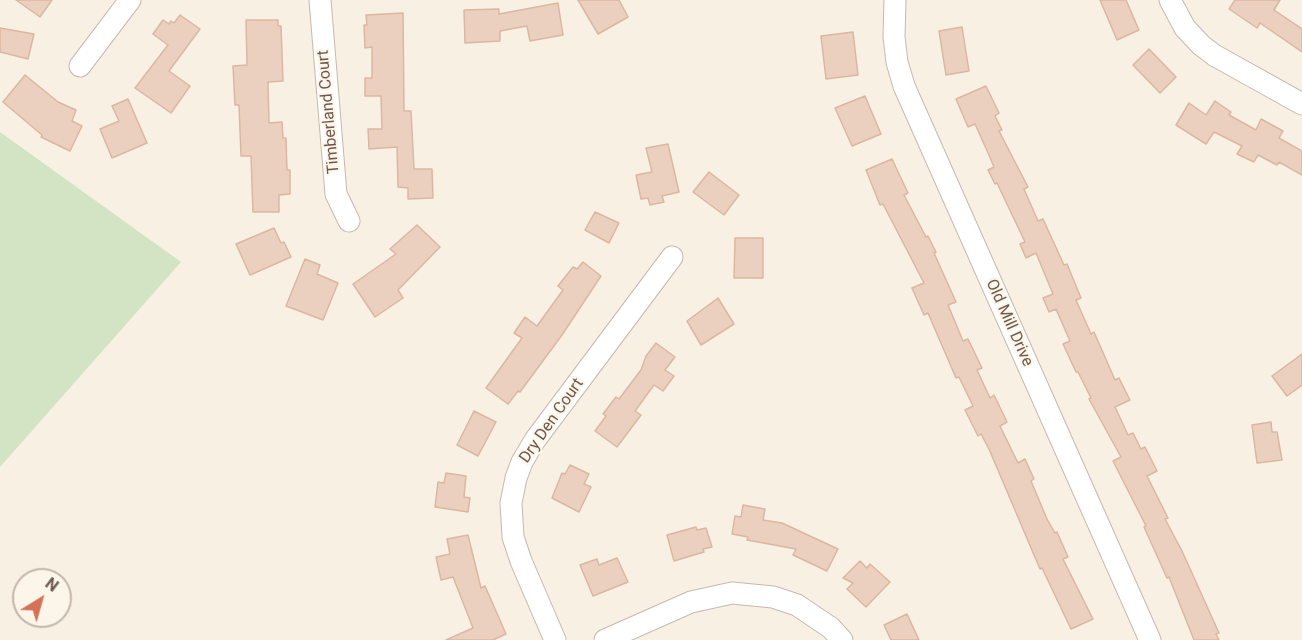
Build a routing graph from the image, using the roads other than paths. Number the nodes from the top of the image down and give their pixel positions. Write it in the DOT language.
graph roads {
  1 [pos="130,0"];
  2 [pos="320,0"];
  3 [pos="895,0"];
  4 [pos="1170,0"];
  5 [pos="80,66"];
  6 [pos="1302,104"];
  7 [pos="349,220"];
  8 [pos="672,257"];
  9 [pos="555,640"];
  10 [pos="605,640"];
  11 [pos="842,640"];
  12 [pos="1150,640"];
  1 -- 5 [label="street"];
  2 -- 7 [label="street, Timberland Court"];
  3 -- 12 [label="street, Old Mill Drive"];
  4 -- 6 [label="street"];
  8 -- 9 [label="street, Dry Den Court"];
  10 -- 11 [label="street"];
}
